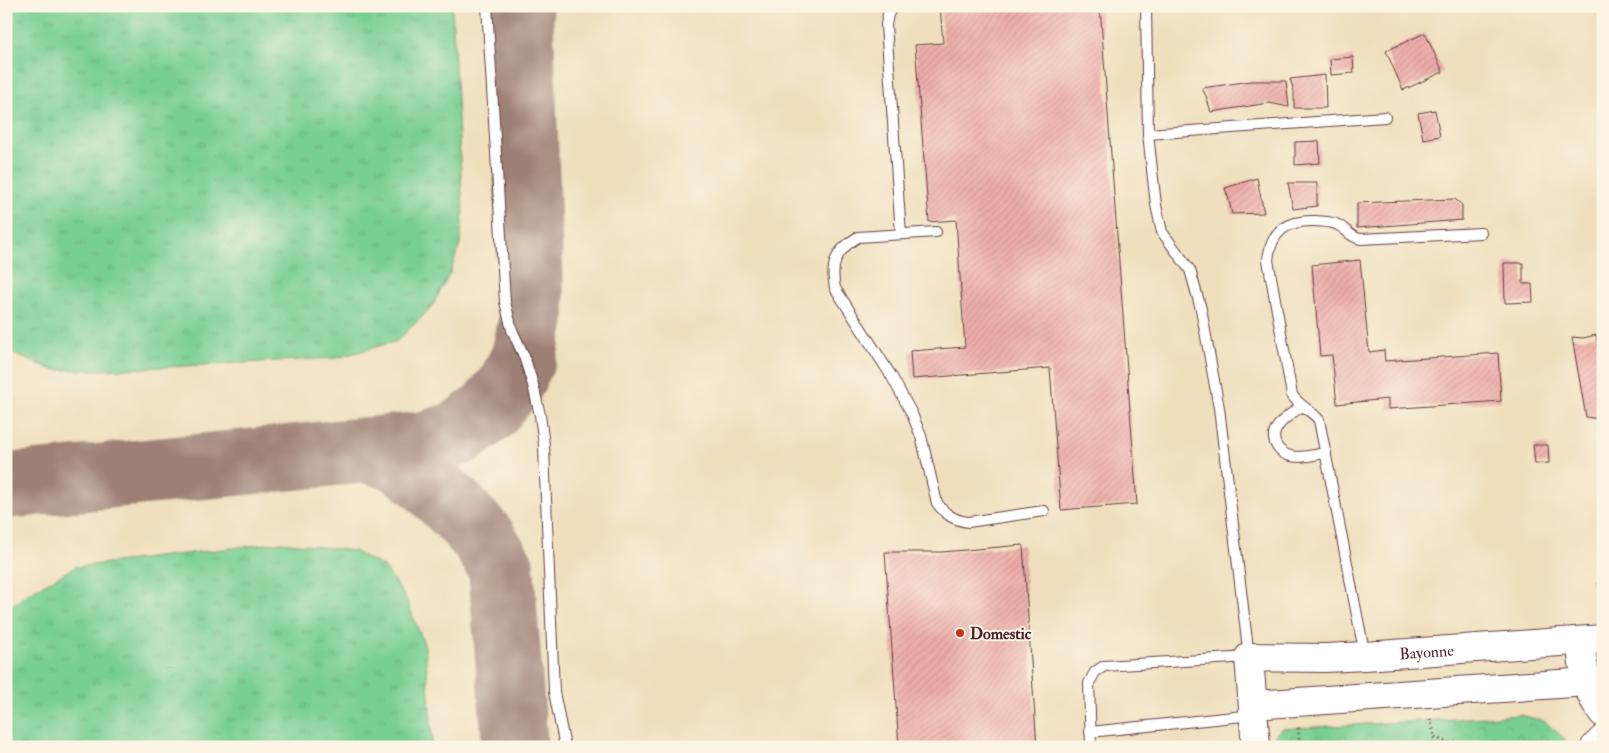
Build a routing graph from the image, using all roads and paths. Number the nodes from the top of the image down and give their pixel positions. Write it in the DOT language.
graph roads {
  1 [pos="487,6"];
  2 [pos="894,6"];
  3 [pos="1146,6"];
  4 [pos="1385,117"];
  5 [pos="1148,134"];
  6 [pos="936,232"];
  7 [pos="1481,233"];
  8 [pos="901,234"];
  9 [pos="1302,406"];
  10 [pos="1326,453"];
  11 [pos="1044,511"];
  12 [pos="1591,640"];
  13 [pos="1366,656"];
  14 [pos="1249,657"];
  15 [pos="1594,681"];
  16 [pos="1373,697"];
  17 [pos="1253,710"];
  18 [pos="1603,713"];
  19 [pos="1090,732"];
  20 [pos="1434,736"];
  21 [pos="1603,739"];
  22 [pos="565,747"];
  23 [pos="1091,747"];
  24 [pos="1256,747"];
  25 [pos="1483,747"];
  26 [pos="1596,747"];
  1 -- 22 [label="lane"];
  2 -- 8 [label="lane"];
  3 -- 5 [label="lane"];
  4 -- 5 [label="lane"];
  5 -- 14 [label="lane"];
  6 -- 8 [label="lane"];
  7 -- 9 [label="lane"];
  8 -- 11 [label="lane"];
  9 -- 10 [label="lane"];
  9 -- 10 [label="lane"];
  10 -- 13 [label="lane"];
  12 -- 13 [label="main road, Bayonne"];
  12 -- 15 [label="main road"];
  13 -- 14 [label="main road, Bayonne"];
  13 -- 16 [label="main road"];
  14 -- 17 [label="main road"];
  14 -- 19 [label="lane"];
  15 -- 16 [label="main road"];
  15 -- 18 [label="main road"];
  16 -- 17 [label="main road"];
  17 -- 19 [label="lane"];
  17 -- 24 [label="main road"];
  19 -- 23 [label="lane"];
  20 -- 25 [label="path"];
  21 -- 26 [label="main road"];
}
